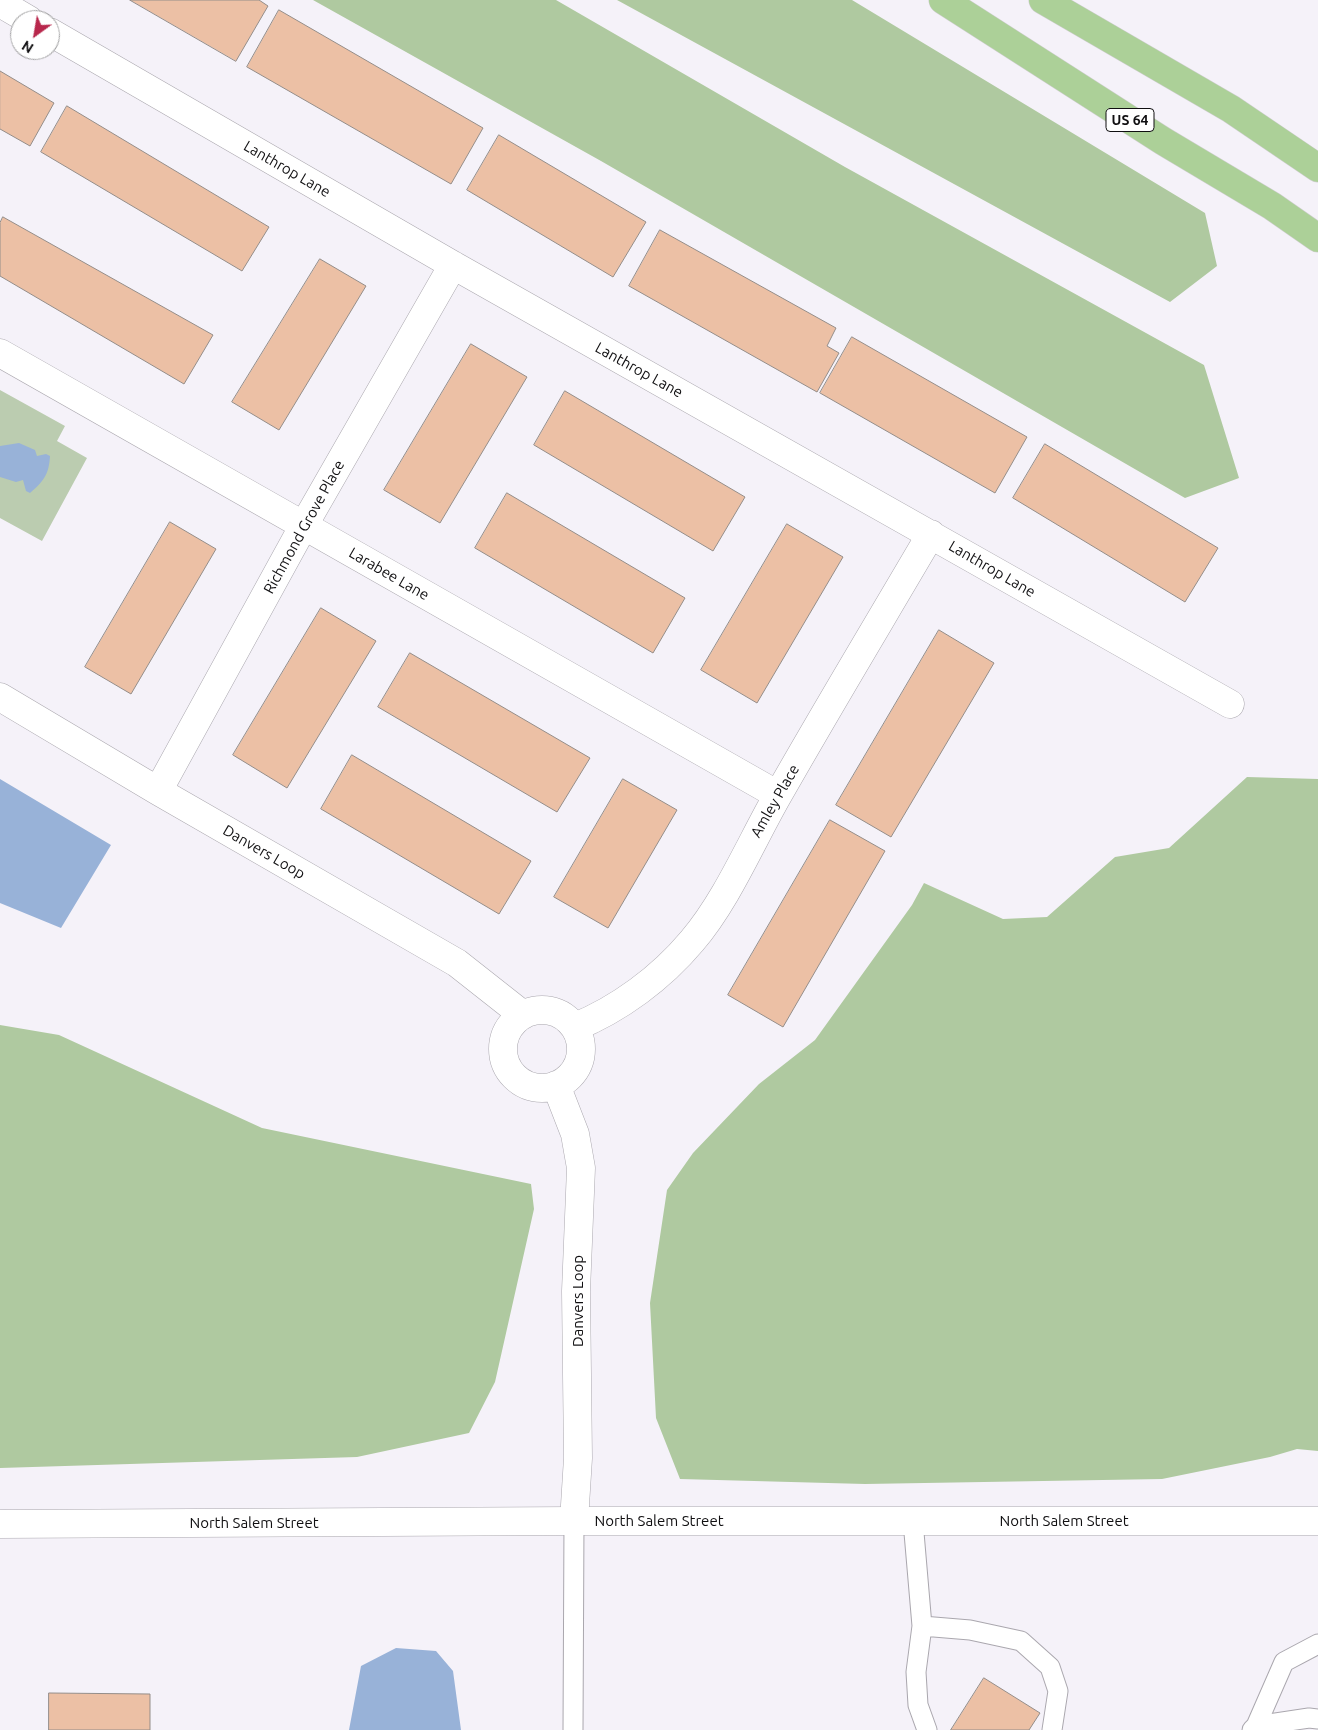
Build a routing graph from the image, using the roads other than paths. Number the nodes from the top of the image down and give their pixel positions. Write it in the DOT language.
graph roads {
  1 [pos="943,0"];
  2 [pos="1043,0"];
  3 [pos="0,3"];
  4 [pos="12,10"];
  5 [pos="60,38"];
  6 [pos="1318,168"];
  7 [pos="1272,206"];
  8 [pos="1318,238"];
  9 [pos="1318,253"];
  10 [pos="453,265"];
  11 [pos="0,353"];
  12 [pos="304,525"];
  13 [pos="931,534"];
  14 [pos="0,697"];
  15 [pos="1230,704"];
  16 [pos="158,791"];
  17 [pos="778,795"];
  18 [pos="523,1015"];
  19 [pos="574,1027"];
  20 [pos="556,1085"];
  21 [pos="574,1521"];
  22 [pos="913,1521"];
  23 [pos="1318,1521"];
  24 [pos="0,1524"];
  25 [pos="922,1626"];
  26 [pos="1318,1644"];
  27 [pos="1318,1719"];
  28 [pos="1254,1728"];
  29 [pos="572,1730"];
  30 [pos="927,1730"];
  31 [pos="1052,1730"];
  1 -- 7 [label="highway, US 64"];
  2 -- 6 [label="highway"];
  3 -- 4 [label="street"];
  5 -- 10 [label="street, Lanthrop Lane"];
  7 -- 8 [label="highway, US 64"];
  7 -- 9 [label="highway"];
  10 -- 12 [label="street, Richmond Grove Place"];
  10 -- 13 [label="street, Lanthrop Lane"];
  11 -- 12 [label="street, Larabee Lane"];
  12 -- 16 [label="street, Richmond Grove Place"];
  12 -- 17 [label="street, Larabee Lane"];
  13 -- 15 [label="street, Lanthrop Lane"];
  13 -- 17 [label="street, Amley Place"];
  14 -- 16 [label="street, Danvers Loop"];
  16 -- 18 [label="street, Danvers Loop"];
  17 -- 19 [label="street, Amley Place"];
  18 -- 19 [label="street"];
  18 -- 20 [label="street"];
  19 -- 20 [label="street"];
  20 -- 21 [label="street, Danvers Loop"];
  21 -- 22 [label="street, North Salem Street"];
  21 -- 24 [label="street, North Salem Street"];
  21 -- 29 [label="lane"];
  22 -- 23 [label="street, North Salem Street"];
  22 -- 25 [label="lane"];
  25 -- 30 [label="lane"];
  25 -- 31 [label="lane"];
  26 -- 28 [label="lane"];
  27 -- 28 [label="lane"];
}
